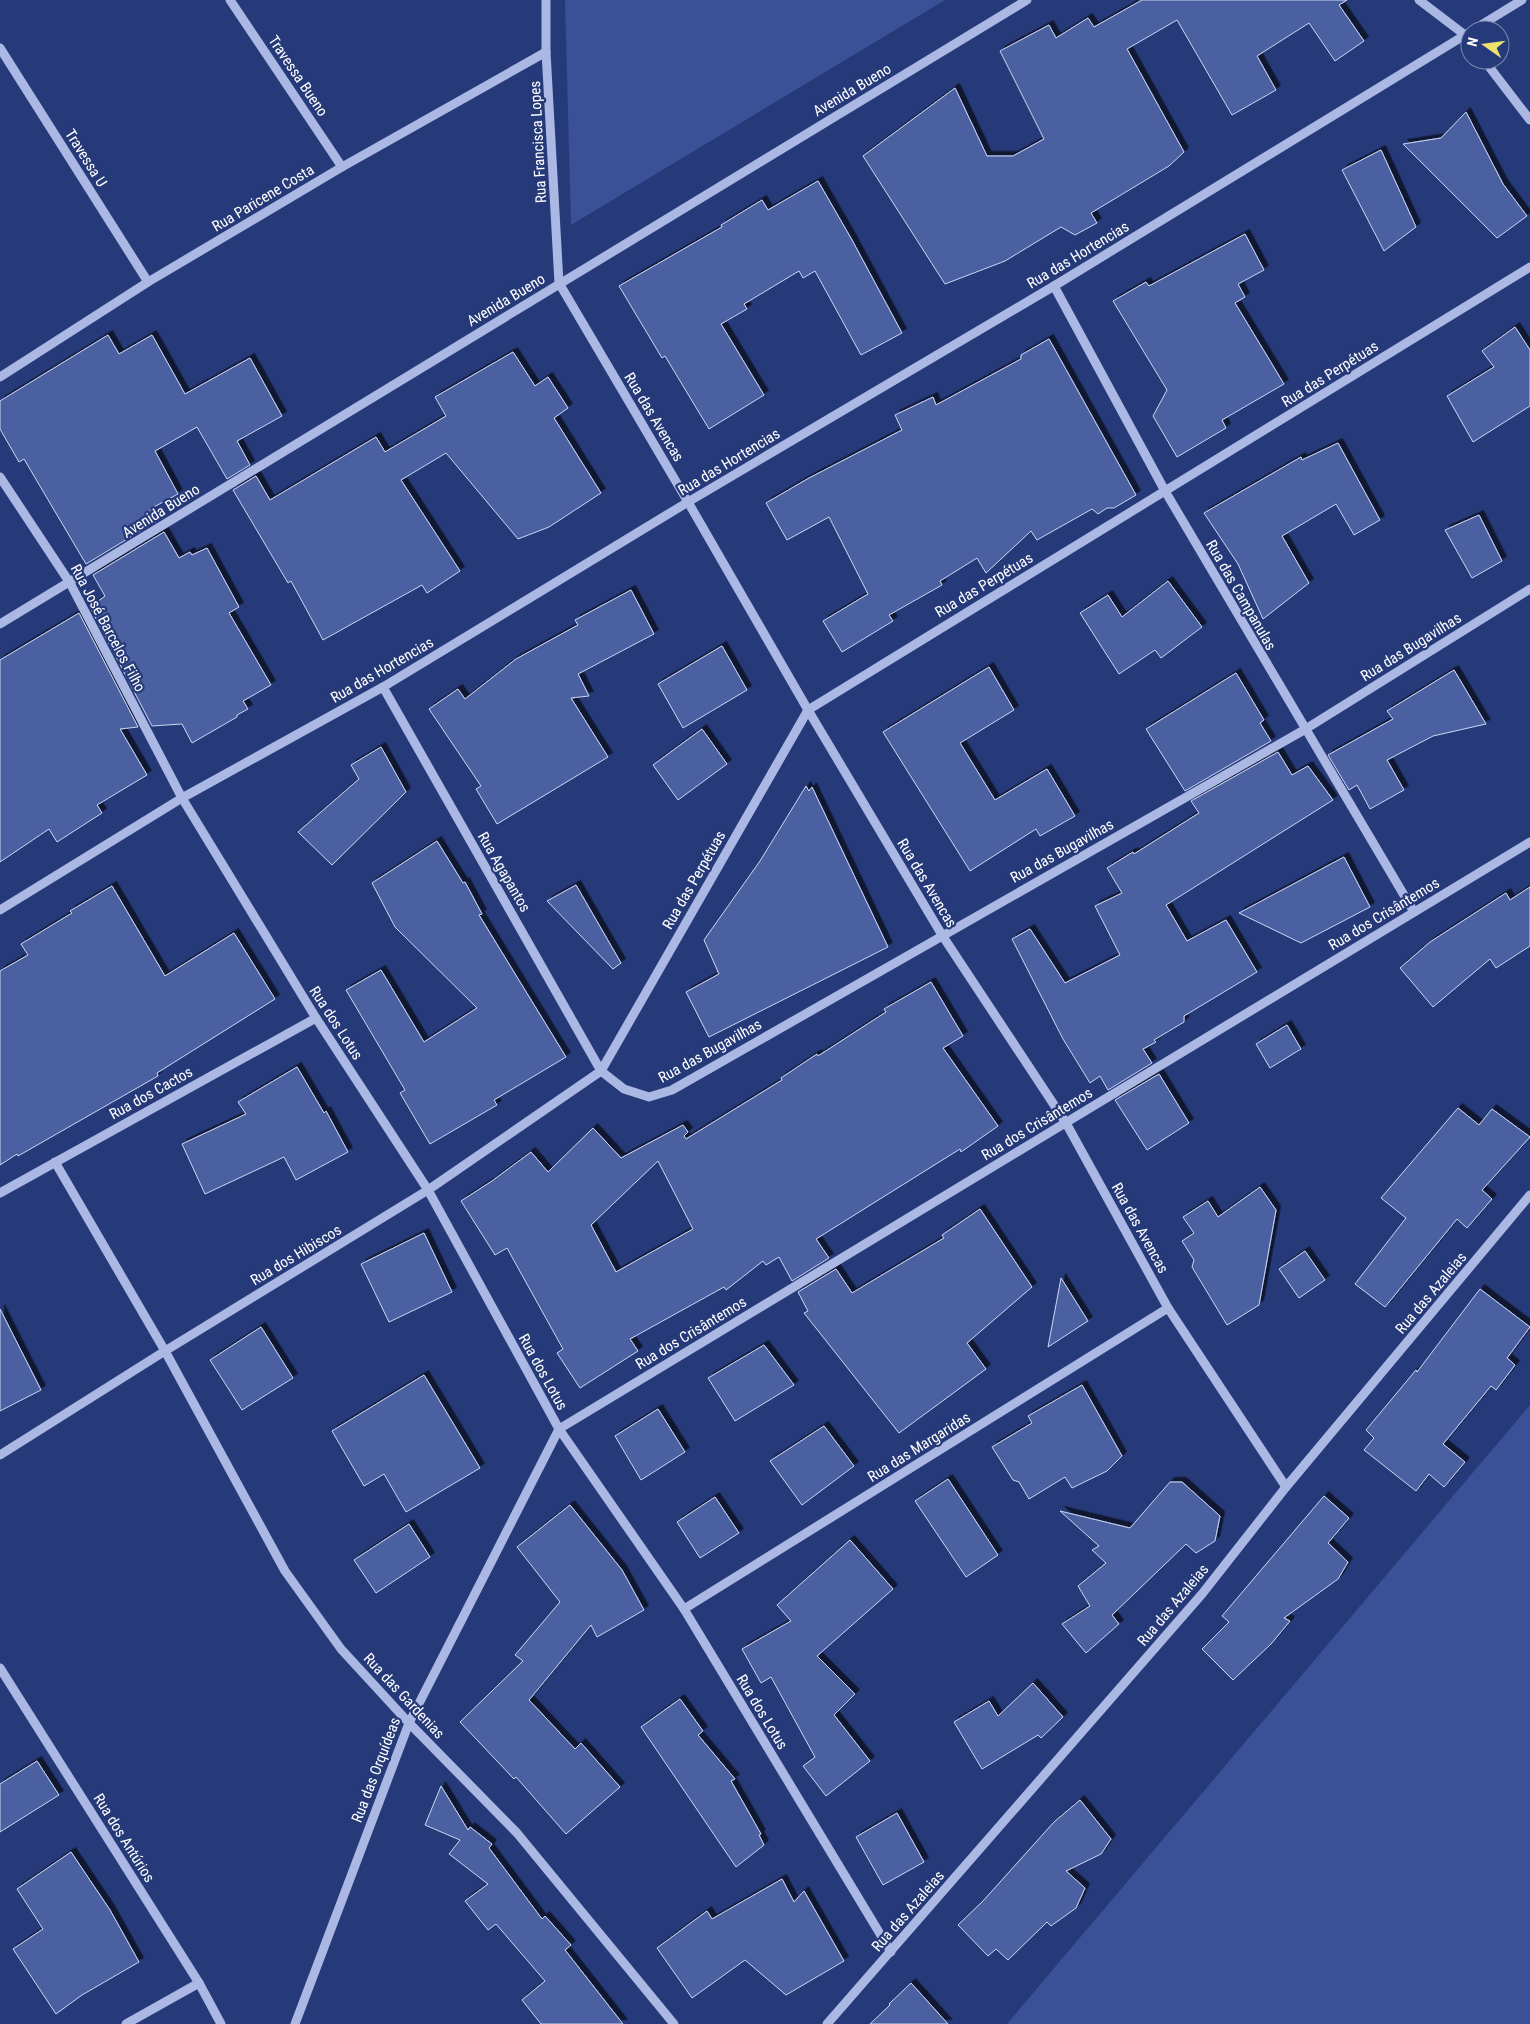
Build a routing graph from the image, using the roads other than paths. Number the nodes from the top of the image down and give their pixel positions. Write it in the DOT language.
graph roads {
  1 [pos="230,0"];
  2 [pos="546,0"];
  3 [pos="1027,0"];
  4 [pos="1419,0"];
  5 [pos="1522,0"];
  6 [pos="1492,20"];
  7 [pos="1460,28"];
  8 [pos="1460,41"];
  9 [pos="0,48"];
  10 [pos="546,52"];
  11 [pos="1492,70"];
  12 [pos="1530,120"];
  13 [pos="342,167"];
  14 [pos="1530,267"];
  15 [pos="148,282"];
  16 [pos="559,283"];
  17 [pos="1054,286"];
  18 [pos="0,377"];
  19 [pos="0,477"];
  20 [pos="1164,491"];
  21 [pos="688,502"];
  22 [pos="70,583"];
  23 [pos="1530,588"];
  24 [pos="0,624"];
  25 [pos="383,687"];
  26 [pos="808,710"];
  27 [pos="1304,730"];
  28 [pos="182,798"];
  29 [pos="1530,842"];
  30 [pos="0,910"];
  31 [pos="1414,912"];
  32 [pos="942,935"];
  33 [pos="316,1018"];
  34 [pos="601,1071"];
  35 [pos="1066,1123"];
  36 [pos="55,1162"];
  37 [pos="428,1190"];
  38 [pos="0,1193"];
  39 [pos="1530,1195"];
  40 [pos="1168,1308"];
  41 [pos="165,1351"];
  42 [pos="558,1429"];
  43 [pos="0,1455"];
  44 [pos="1286,1487"];
  45 [pos="684,1609"];
  46 [pos="0,1668"];
  47 [pos="408,1723"];
  48 [pos="891,1952"];
  49 [pos="199,1983"];
  50 [pos="126,2024"];
  51 [pos="221,2024"];
  52 [pos="295,2024"];
  53 [pos="674,2024"];
  54 [pos="827,2024"];
  1 -- 13 [label="street, Travessa Bueno"];
  2 -- 10 [label="street, Rua Francisca Lopes"];
  3 -- 16 [label="street, Avenida Bueno"];
  4 -- 7 [label="street"];
  5 -- 6 [label="street, Rua das Hortencias"];
  8 -- 17 [label="street, Rua das Hortencias"];
  9 -- 15 [label="street, Travessa U"];
  10 -- 13 [label="street, Rua Paricene Costa"];
  10 -- 16 [label="street, Rua Francisca Lopes"];
  11 -- 12 [label="street"];
  13 -- 15 [label="street, Rua Paricene Costa"];
  14 -- 20 [label="street, Rua das Perpétuas"];
  15 -- 18 [label="street, Rua Paricene Costa"];
  16 -- 21 [label="street, Rua das Avencas"];
  16 -- 22 [label="street, Avenida Bueno"];
  17 -- 20 [label="street, Rua das Campanulas"];
  17 -- 21 [label="street, Rua das Hortencias"];
  19 -- 22 [label="street, Rua José Barcelos Filho"];
  20 -- 26 [label="street, Rua das Perpétuas"];
  20 -- 27 [label="street, Rua das Campanulas"];
  21 -- 25 [label="street, Rua das Hortencias"];
  21 -- 26 [label="street, Rua das Avencas"];
  22 -- 24 [label="street, Avenida Bueno"];
  22 -- 28 [label="street, Rua José Barcelos Filho"];
  23 -- 27 [label="street, Rua das Bugavilhas"];
  25 -- 28 [label="street, Rua das Hortencias"];
  25 -- 34 [label="street, Rua Agapantos"];
  26 -- 32 [label="street, Rua das Avencas"];
  26 -- 34 [label="street, Rua das Perpétuas"];
  27 -- 31 [label="street, Rua das Campanulas"];
  27 -- 32 [label="street, Rua das Bugavilhas"];
  28 -- 30 [label="street, Rua das Hortencias"];
  28 -- 33 [label="street, Rua dos Lotus"];
  29 -- 31 [label="street, Rua dos Crisântemos"];
  31 -- 35 [label="street, Rua dos Crisântemos"];
  32 -- 34 [label="street, Rua das Bugavilhas"];
  32 -- 35 [label="street, Rua das Avencas"];
  33 -- 36 [label="street, Rua dos Cactos"];
  33 -- 37 [label="street, Rua dos Lotus"];
  34 -- 37 [label="street, Rua dos Hibiscos"];
  35 -- 40 [label="street, Rua das Avencas"];
  35 -- 42 [label="street, Rua dos Crisântemos"];
  36 -- 38 [label="street, Rua dos Cactos"];
  36 -- 41 [label="street, Rua das Gardenias"];
  37 -- 41 [label="street, Rua dos Hibiscos"];
  37 -- 42 [label="street, Rua dos Lotus"];
  39 -- 44 [label="street, Rua das Azaleias"];
  40 -- 44 [label="street, Rua das Avencas"];
  40 -- 45 [label="street, Rua das Margaridas"];
  41 -- 43 [label="street, Rua dos Hibiscos"];
  41 -- 47 [label="street, Rua das Gardenias"];
  42 -- 45 [label="street, Rua dos Lotus"];
  42 -- 47 [label="street, Rua das Orquídeas"];
  44 -- 48 [label="street, Rua das Azaleias"];
  45 -- 48 [label="street, Rua dos Lotus"];
  46 -- 49 [label="street, Rua dos Antúrios"];
  47 -- 52 [label="street, Rua das Orquídeas"];
  47 -- 53 [label="street, Rua das Gardenias"];
  48 -- 54 [label="street, Rua das Azaleias"];
  49 -- 50 [label="street"];
  49 -- 51 [label="street, Rua dos Antúrios"];
}
